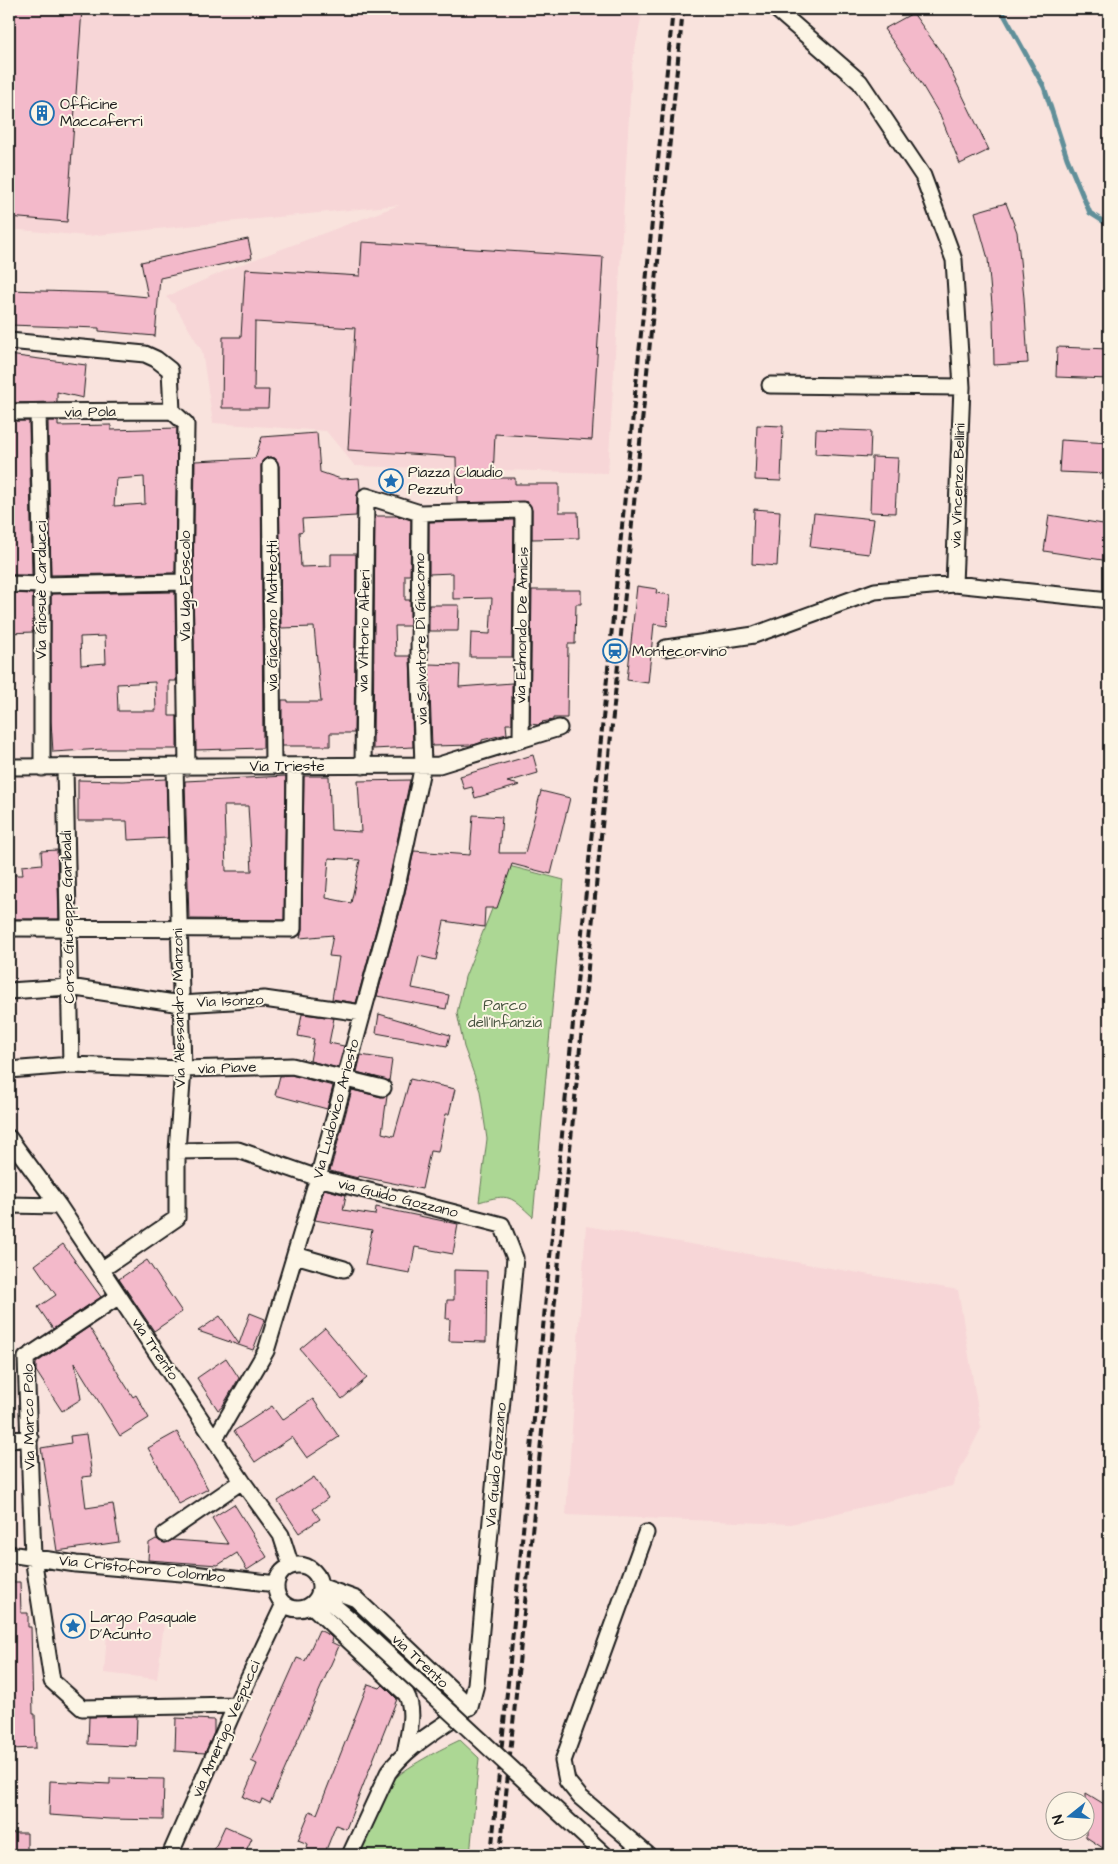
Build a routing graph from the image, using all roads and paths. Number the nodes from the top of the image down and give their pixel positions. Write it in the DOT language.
graph roads {
  1 [pos="776,9"];
  2 [pos="9,341"];
  3 [pos="770,385"];
  4 [pos="962,387"];
  5 [pos="172,411"];
  6 [pos="9,412"];
  7 [pos="38,412"];
  8 [pos="270,466"];
  9 [pos="420,513"];
  10 [pos="184,582"];
  11 [pos="9,584"];
  12 [pos="954,584"];
  13 [pos="42,586"];
  14 [pos="1109,600"];
  15 [pos="666,648"];
  16 [pos="559,728"];
  17 [pos="521,739"];
  18 [pos="423,765"];
  19 [pos="273,766"];
  20 [pos="295,766"];
  21 [pos="363,766"];
  22 [pos="9,767"];
  23 [pos="181,767"];
  24 [pos="42,768"];
  25 [pos="65,768"];
  26 [pos="9,928"];
  27 [pos="68,928"];
  28 [pos="178,929"];
  29 [pos="69,987"];
  30 [pos="9,991"];
  31 [pos="181,1004"];
  32 [pos="362,1013"];
  33 [pos="71,1065"];
  34 [pos="183,1069"];
  35 [pos="9,1070"];
  36 [pos="344,1080"];
  37 [pos="382,1088"];
  38 [pos="9,1138"];
  39 [pos="177,1151"];
  40 [pos="318,1178"];
  41 [pos="9,1205"];
  42 [pos="59,1206"];
  43 [pos="502,1225"];
  44 [pos="295,1255"];
  45 [pos="344,1269"];
  46 [pos="101,1270"];
  47 [pos="119,1296"];
  48 [pos="30,1438"];
  49 [pos="215,1439"];
  50 [pos="9,1440"];
  51 [pos="242,1481"];
  52 [pos="646,1533"];
  53 [pos="165,1534"];
  54 [pos="9,1554"];
  55 [pos="33,1557"];
  56 [pos="291,1566"];
  57 [pos="276,1584"];
  58 [pos="317,1596"];
  59 [pos="284,1604"];
  60 [pos="236,1705"];
  61 [pos="470,1707"];
  62 [pos="405,1754"];
  63 [pos="170,1855"];
  64 [pos="350,1855"];
  65 [pos="606,1855"];
  66 [pos="648,1855"];
  1 -- 4 [label="street, via Vincenzo Bellini"];
  2 -- 5 [label="street"];
  3 -- 4 [label="street"];
  4 -- 12 [label="street, via Vincenzo Bellini"];
  5 -- 7 [label="street, via Pola"];
  5 -- 10 [label="street, Via Ugo Foscolo"];
  6 -- 7 [label="street, via Pola"];
  7 -- 13 [label="street, Via Giosuè Carducci"];
  8 -- 19 [label="street, via Giacomo Matteotti"];
  9 -- 17 [label="street, via Edmondo De Amicis"];
  9 -- 18 [label="street, via Salvatore Di Giacomo"];
  9 -- 21 [label="street, via Vittorio Alfieri"];
  10 -- 13 [label="street"];
  10 -- 23 [label="street, Via Ugo Foscolo"];
  11 -- 13 [label="street"];
  12 -- 14 [label="street"];
  12 -- 15 [label="street"];
  13 -- 24 [label="street, Via Giosuè Carducci"];
  16 -- 17 [label="street, Via Trieste"];
  17 -- 18 [label="street, Via Trieste"];
  18 -- 21 [label="street, Via Trieste"];
  18 -- 32 [label="street, Via Ludovico Ariosto"];
  19 -- 20 [label="street, Via Trieste"];
  19 -- 23 [label="street, Via Trieste"];
  20 -- 21 [label="street, Via Trieste"];
  20 -- 28 [label="street"];
  22 -- 24 [label="street, Via Trieste"];
  23 -- 25 [label="street, Via Trieste"];
  23 -- 28 [label="street, Via Alessandro Manzoni"];
  24 -- 25 [label="street, Via Trieste"];
  25 -- 27 [label="street, Corso Giuseppe Garibaldi"];
  26 -- 27 [label="street"];
  27 -- 28 [label="street"];
  27 -- 29 [label="street, Corso Giuseppe Garibaldi"];
  28 -- 31 [label="street, Via Alessandro Manzoni"];
  29 -- 30 [label="street, Via Isonzo"];
  29 -- 31 [label="street, Via Isonzo"];
  29 -- 33 [label="street, Corso Giuseppe Garibaldi"];
  31 -- 32 [label="street, Via Isonzo"];
  31 -- 34 [label="street, Via Alessandro Manzoni"];
  32 -- 36 [label="street, Via Ludovico Ariosto"];
  33 -- 34 [label="street, via Piave"];
  33 -- 35 [label="street, via Piave"];
  34 -- 36 [label="street, via Piave"];
  34 -- 39 [label="street, Via Alessandro Manzoni"];
  36 -- 37 [label="street, via Piave"];
  36 -- 40 [label="street, Via Ludovico Ariosto"];
  38 -- 42 [label="street, via Trento"];
  39 -- 40 [label="street, via Guido Gozzano"];
  39 -- 46 [label="street, Via Alessandro Manzoni"];
  40 -- 43 [label="street, via Guido Gozzano"];
  40 -- 44 [label="street, Via Ludovico Ariosto"];
  41 -- 42 [label="street"];
  42 -- 46 [label="street, via Trento"];
  43 -- 61 [label="street, Via Guido Gozzano"];
  44 -- 45 [label="street"];
  44 -- 49 [label="street, Via Ludovico Ariosto"];
  46 -- 47 [label="street, via Trento"];
  47 -- 48 [label="street, Via Marco Polo"];
  47 -- 49 [label="street, via Trento"];
  48 -- 50 [label="street"];
  48 -- 55 [label="street, Via Marco Polo"];
  49 -- 51 [label="street, via Trento"];
  51 -- 53 [label="street"];
  51 -- 56 [label="street, via Trento"];
  52 -- 66 [label="street"];
  54 -- 55 [label="street, Via Cristoforo Colombo"];
  55 -- 57 [label="street, Via Cristoforo Colombo"];
  55 -- 60 [label="street, Via Marco Polo"];
  56 -- 57 [label="street"];
  56 -- 58 [label="street"];
  57 -- 59 [label="street"];
  58 -- 59 [label="street"];
  58 -- 61 [label="street, via Trento"];
  58 -- 62 [label="street"];
  58 -- 65 [label="street, bridge"];
  59 -- 60 [label="street, via Amerigo Vespucci"];
  60 -- 63 [label="street, via Amerigo Vespucci"];
  61 -- 62 [label="street"];
  62 -- 64 [label="street"];
}
